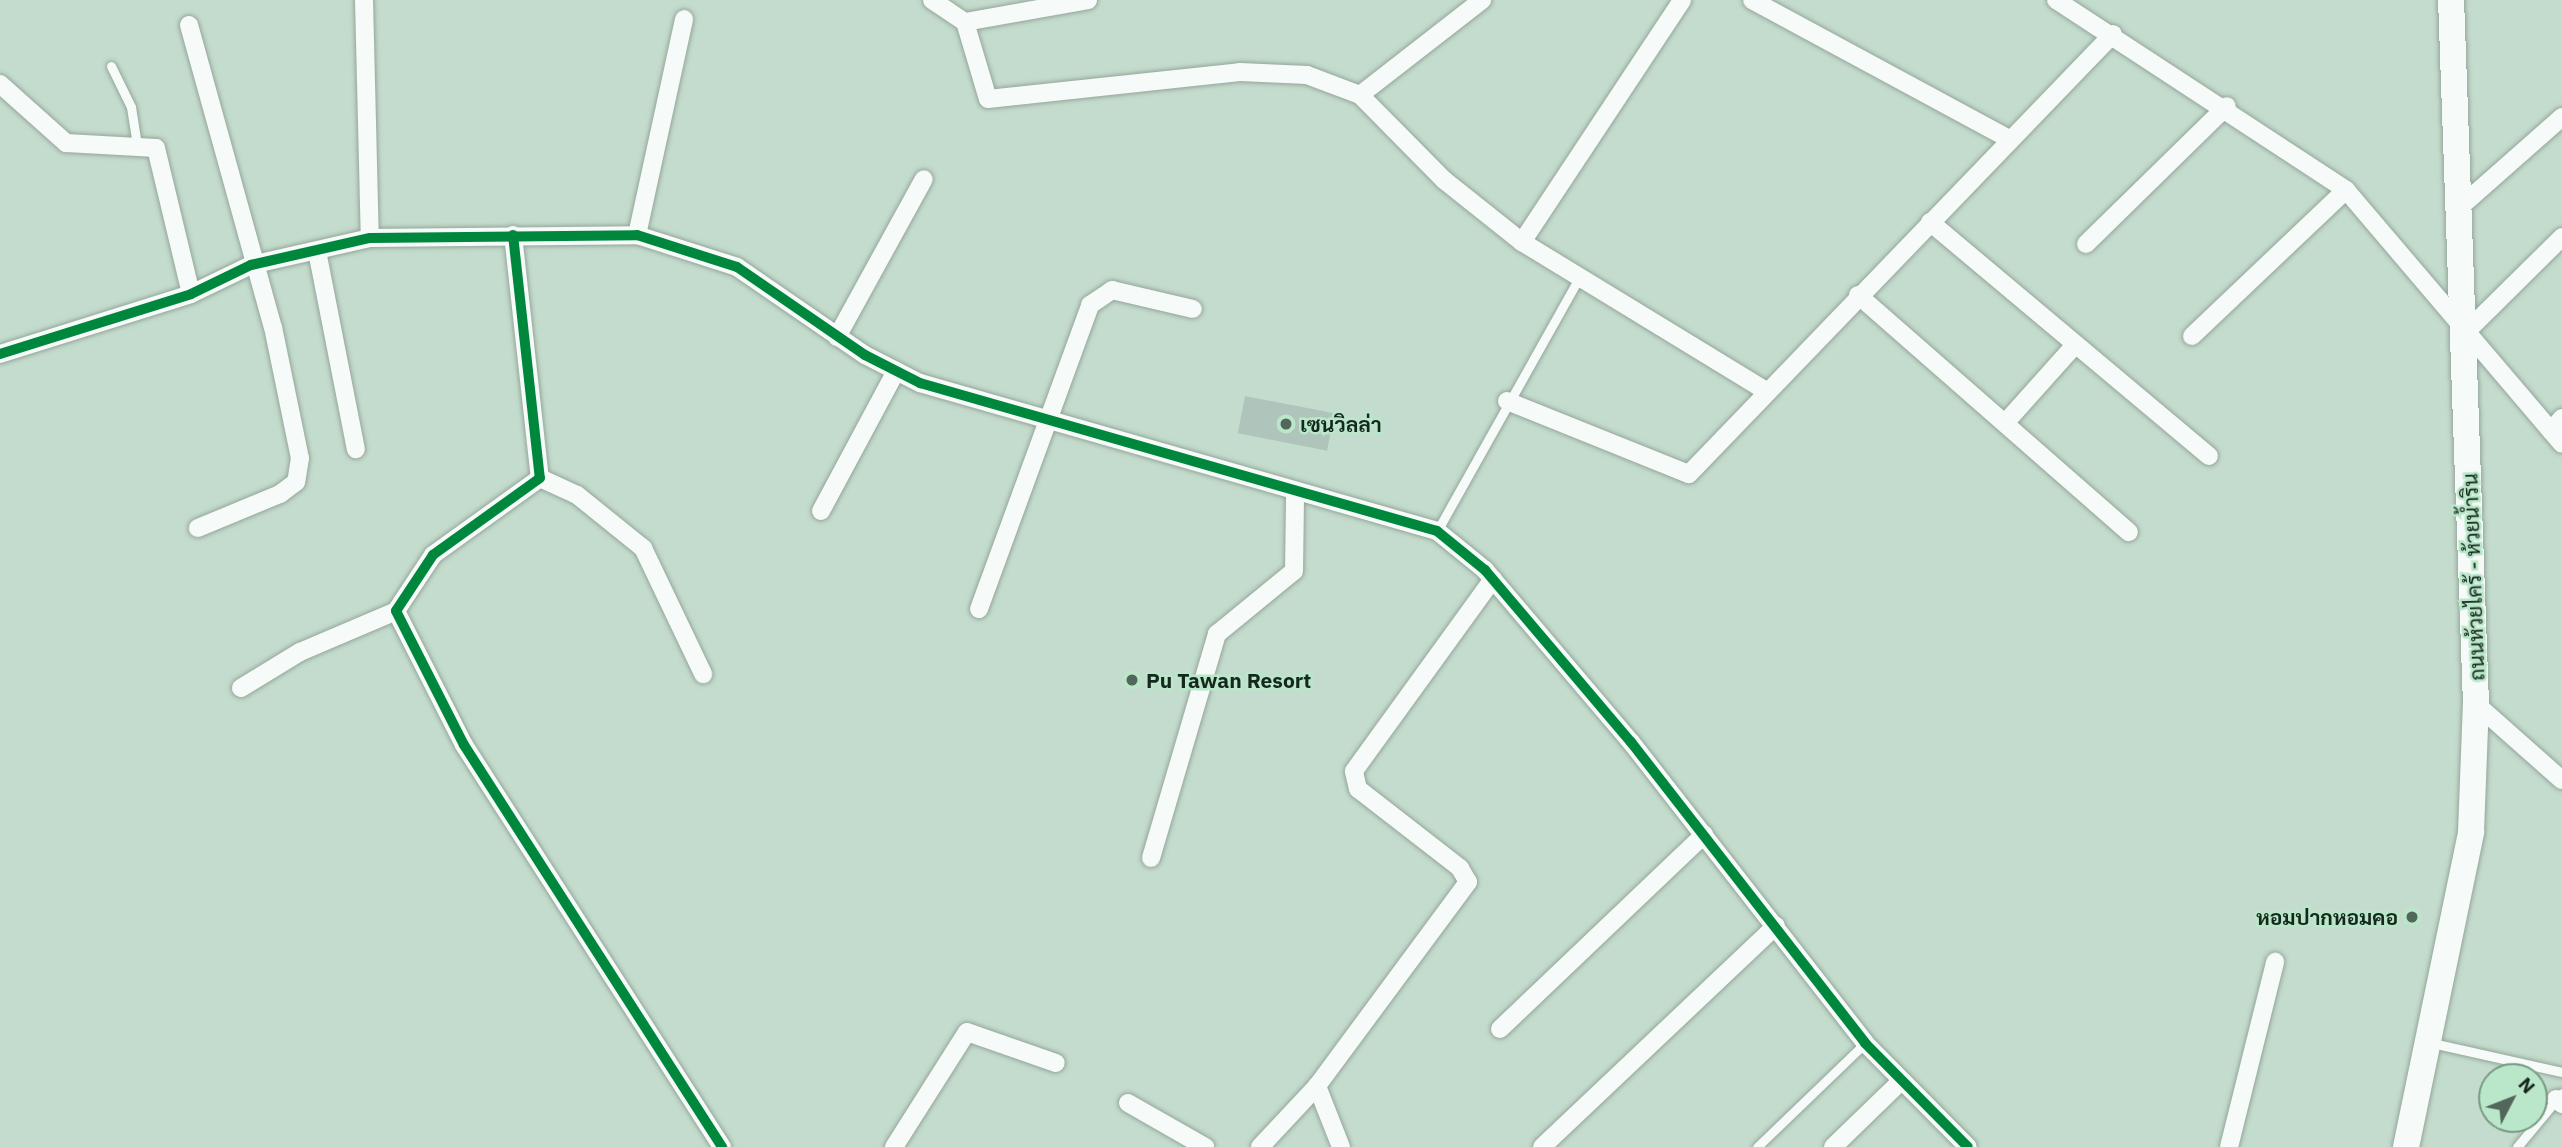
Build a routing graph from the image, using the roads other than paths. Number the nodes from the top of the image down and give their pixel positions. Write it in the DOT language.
graph roads {
  1 [pos="364,0"];
  2 [pos="932,0"];
  3 [pos="1088,0"];
  4 [pos="1482,0"];
  5 [pos="1682,0"];
  6 [pos="1752,0"];
  7 [pos="2056,0"];
  8 [pos="2451,0"];
  9 [pos="684,19"];
  10 [pos="965,22"];
  11 [pos="189,25"];
  12 [pos="2113,34"];
  13 [pos="111,66"];
  14 [pos="0,84"];
  15 [pos="1360,95"];
  16 [pos="2227,106"];
  17 [pos="2562,117"];
  18 [pos="2009,139"];
  19 [pos="137,146"];
  20 [pos="924,179"];
  21 [pos="2346,190"];
  22 [pos="2460,207"];
  23 [pos="1930,222"];
  24 [pos="513,235"];
  25 [pos="637,235"];
  26 [pos="2562,237"];
  27 [pos="370,238"];
  28 [pos="1522,242"];
  29 [pos="2086,244"];
  30 [pos="317,251"];
  31 [pos="251,265"];
  32 [pos="1578,280"];
  33 [pos="191,294"];
  34 [pos="1858,295"];
  35 [pos="1193,309"];
  36 [pos="2466,332"];
  37 [pos="2192,336"];
  38 [pos="837,337"];
  39 [pos="2074,346"];
  40 [pos="0,354"];
  41 [pos="896,371"];
  42 [pos="1766,391"];
  43 [pos="1507,401"];
  44 [pos="1045,421"];
  45 [pos="2006,422"];
  46 [pos="2558,431"];
  47 [pos="356,449"];
  48 [pos="2209,456"];
  49 [pos="540,478"];
  50 [pos="1295,495"];
  51 [pos="821,511"];
  52 [pos="198,528"];
  53 [pos="1437,531"];
  54 [pos="2129,532"];
  55 [pos="1493,579"];
  56 [pos="979,609"];
  57 [pos="396,611"];
  58 [pos="703,674"];
  59 [pos="241,688"];
  60 [pos="2476,704"];
  61 [pos="2562,780"];
  62 [pos="1704,835"];
  63 [pos="1151,858"];
  64 [pos="1776,926"];
  65 [pos="2275,962"];
  66 [pos="1500,1029"];
  67 [pos="1865,1043"];
  68 [pos="2432,1043"];
  69 [pos="1056,1063"];
  70 [pos="2562,1072"];
  71 [pos="1900,1081"];
  72 [pos="1317,1086"];
  73 [pos="2560,1099"];
  74 [pos="1128,1103"];
  75 [pos="722,1147"];
  76 [pos="894,1147"];
  77 [pos="1205,1147"];
  78 [pos="1260,1147"];
  79 [pos="1341,1147"];
  80 [pos="1542,1147"];
  81 [pos="1757,1147"];
  82 [pos="1833,1147"];
  83 [pos="1968,1147"];
  84 [pos="2229,1147"];
  85 [pos="2406,1147"];
  86 [pos="2516,1147"];
  1 -- 27 [label="street"];
  2 -- 10 [label="street"];
  3 -- 10 [label="street"];
  4 -- 15 [label="street"];
  5 -- 28 [label="street"];
  6 -- 18 [label="street"];
  7 -- 12 [label="street"];
  8 -- 22 [label="main road, ถนนห้วยไคร้ - ห้วยน้ำริน"];
  9 -- 25 [label="street"];
  10 -- 15 [label="street"];
  11 -- 31 [label="street"];
  12 -- 16 [label="street"];
  12 -- 18 [label="street"];
  13 -- 19 [label="lane"];
  14 -- 19 [label="street"];
  15 -- 28 [label="street"];
  16 -- 21 [label="street"];
  16 -- 29 [label="street"];
  17 -- 22 [label="street"];
  18 -- 23 [label="street"];
  19 -- 33 [label="street"];
  20 -- 38 [label="street"];
  21 -- 36 [label="street"];
  21 -- 37 [label="street"];
  22 -- 36 [label="main road, ถนนห้วยไคร้ - ห้วยน้ำริน"];
  23 -- 34 [label="street"];
  23 -- 39 [label="street"];
  24 -- 25 [label="street"];
  24 -- 27 [label="street"];
  24 -- 49 [label="street"];
  25 -- 38 [label="street"];
  26 -- 36 [label="street"];
  27 -- 30 [label="street"];
  28 -- 32 [label="street"];
  30 -- 31 [label="street"];
  30 -- 47 [label="street"];
  31 -- 33 [label="street"];
  31 -- 52 [label="street"];
  32 -- 42 [label="street"];
  32 -- 43 [label="lane"];
  33 -- 40 [label="street"];
  34 -- 42 [label="street"];
  34 -- 45 [label="street"];
  35 -- 44 [label="street"];
  36 -- 46 [label="street"];
  36 -- 60 [label="main road, ถนนห้วยไคร้ - ห้วยน้ำริน"];
  38 -- 41 [label="street"];
  39 -- 45 [label="street"];
  39 -- 48 [label="street"];
  41 -- 44 [label="street"];
  41 -- 51 [label="street"];
  42 -- 43 [label="street"];
  43 -- 53 [label="lane"];
  44 -- 50 [label="street"];
  44 -- 56 [label="street"];
  45 -- 54 [label="street"];
  49 -- 57 [label="street"];
  49 -- 58 [label="street"];
  50 -- 53 [label="street"];
  50 -- 63 [label="street"];
  53 -- 55 [label="street"];
  55 -- 62 [label="street"];
  55 -- 72 [label="street"];
  57 -- 59 [label="street"];
  57 -- 75 [label="street"];
  60 -- 61 [label="street"];
  60 -- 68 [label="main road, ถนนห้วยไคร้ - ห้วยน้ำริน"];
  62 -- 64 [label="street"];
  62 -- 66 [label="street"];
  64 -- 67 [label="street"];
  64 -- 80 [label="street"];
  65 -- 84 [label="street"];
  67 -- 71 [label="street"];
  67 -- 81 [label="lane"];
  68 -- 70 [label="lane"];
  68 -- 85 [label="main road, ถนนห้วยไคร้ - ห้วยน้ำริน"];
  69 -- 76 [label="street"];
  71 -- 82 [label="street"];
  71 -- 83 [label="street"];
  72 -- 78 [label="street"];
  72 -- 79 [label="street"];
  73 -- 86 [label="lane"];
  74 -- 77 [label="street"];
}
